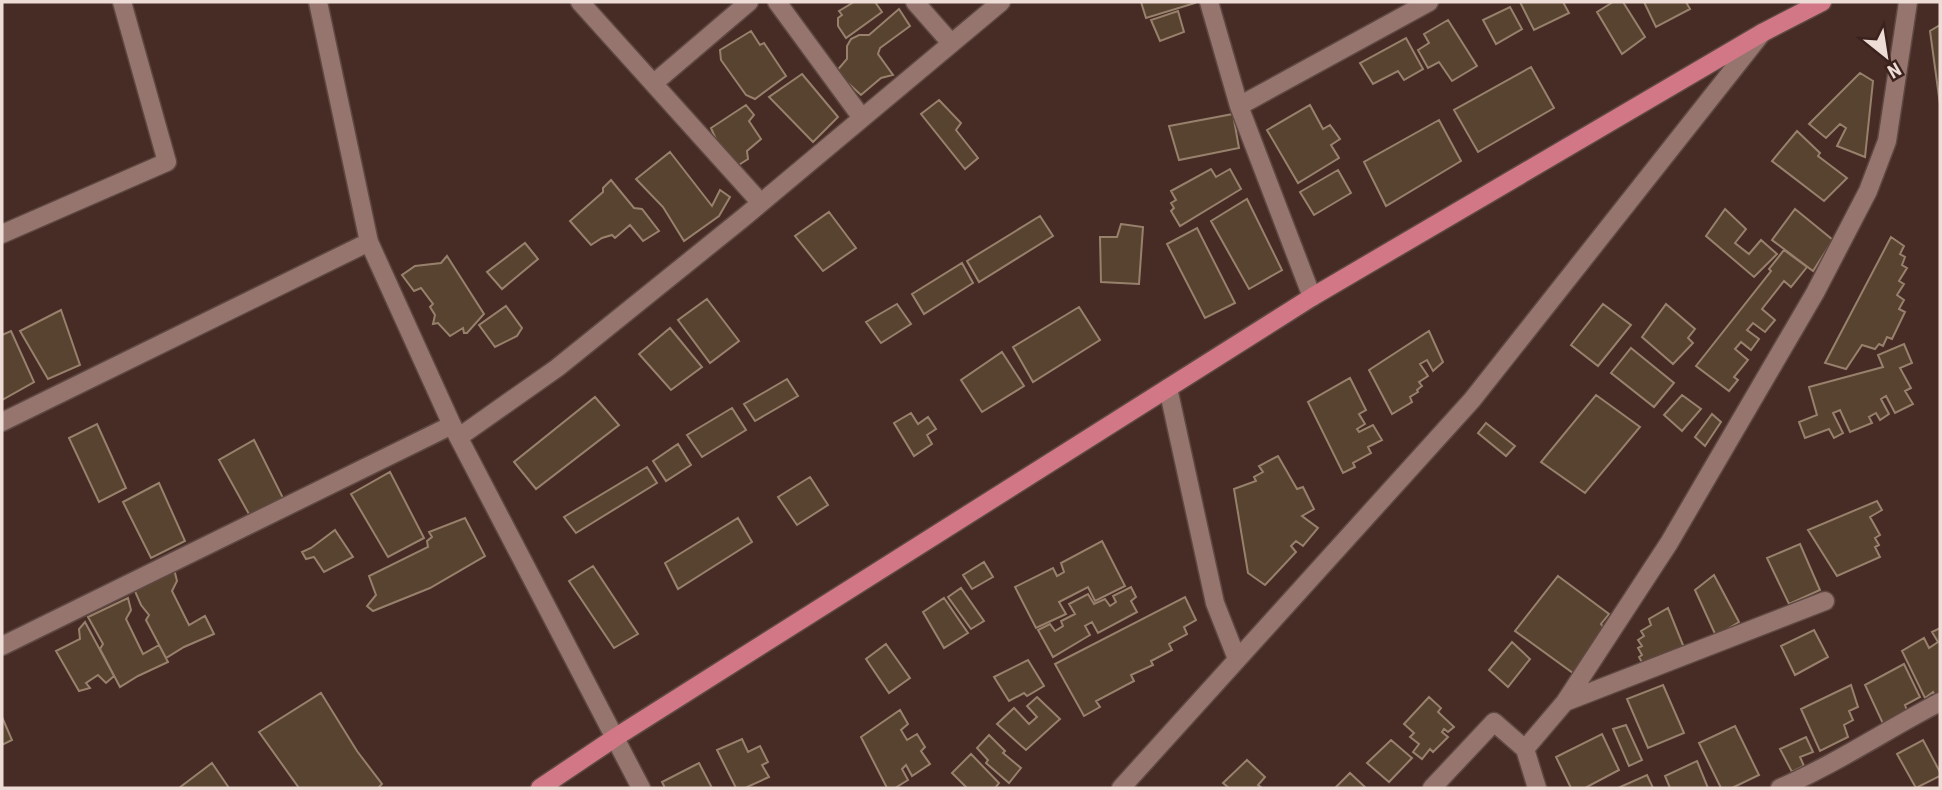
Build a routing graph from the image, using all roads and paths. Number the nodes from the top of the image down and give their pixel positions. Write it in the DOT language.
graph roads {
  1 [pos="122,2"];
  2 [pos="318,2"];
  3 [pos="580,2"];
  4 [pos="749,2"];
  5 [pos="777,2"];
  6 [pos="915,2"];
  7 [pos="1001,2"];
  8 [pos="1209,2"];
  9 [pos="1429,2"];
  10 [pos="1909,2"];
  11 [pos="1813,4"];
  12 [pos="1762,33"];
  13 [pos="951,43"];
  14 [pos="654,83"];
  15 [pos="1239,106"];
  16 [pos="862,118"];
  17 [pos="761,203"];
  18 [pos="2,234"];
  19 [pos="369,242"];
  20 [pos="1312,297"];
  21 [pos="1168,388"];
  22 [pos="2,422"];
  23 [pos="456,431"];
  24 [pos="1825,601"];
  25 [pos="2,646"];
  26 [pos="1237,659"];
  27 [pos="1565,702"];
  28 [pos="1940,702"];
  29 [pos="616,737"];
  30 [pos="1525,749"];
  31 [pos="540,788"];
  32 [pos="640,788"];
  33 [pos="1121,788"];
  34 [pos="1432,788"];
  35 [pos="1537,788"];
  36 [pos="1780,788"];
  1 -- 18 [label="street"];
  2 -- 19 [label="street"];
  3 -- 14 [label="street"];
  4 -- 14 [label="street"];
  5 -- 16 [label="street"];
  6 -- 13 [label="street"];
  7 -- 13 [label="street"];
  8 -- 15 [label="street"];
  9 -- 15 [label="street"];
  10 -- 27 [label="street"];
  11 -- 12 [label="main road"];
  12 -- 20 [label="main road"];
  12 -- 26 [label="street"];
  13 -- 16 [label="street"];
  14 -- 17 [label="street"];
  15 -- 20 [label="street"];
  16 -- 17 [label="street"];
  17 -- 23 [label="street"];
  19 -- 22 [label="street"];
  19 -- 23 [label="street"];
  20 -- 21 [label="main road"];
  21 -- 26 [label="street"];
  21 -- 29 [label="main road"];
  23 -- 25 [label="street"];
  23 -- 29 [label="street"];
  24 -- 27 [label="street"];
  26 -- 33 [label="street"];
  27 -- 30 [label="street"];
  28 -- 36 [label="street"];
  29 -- 31 [label="main road"];
  29 -- 32 [label="street"];
  30 -- 34 [label="street"];
  30 -- 35 [label="street"];
}
